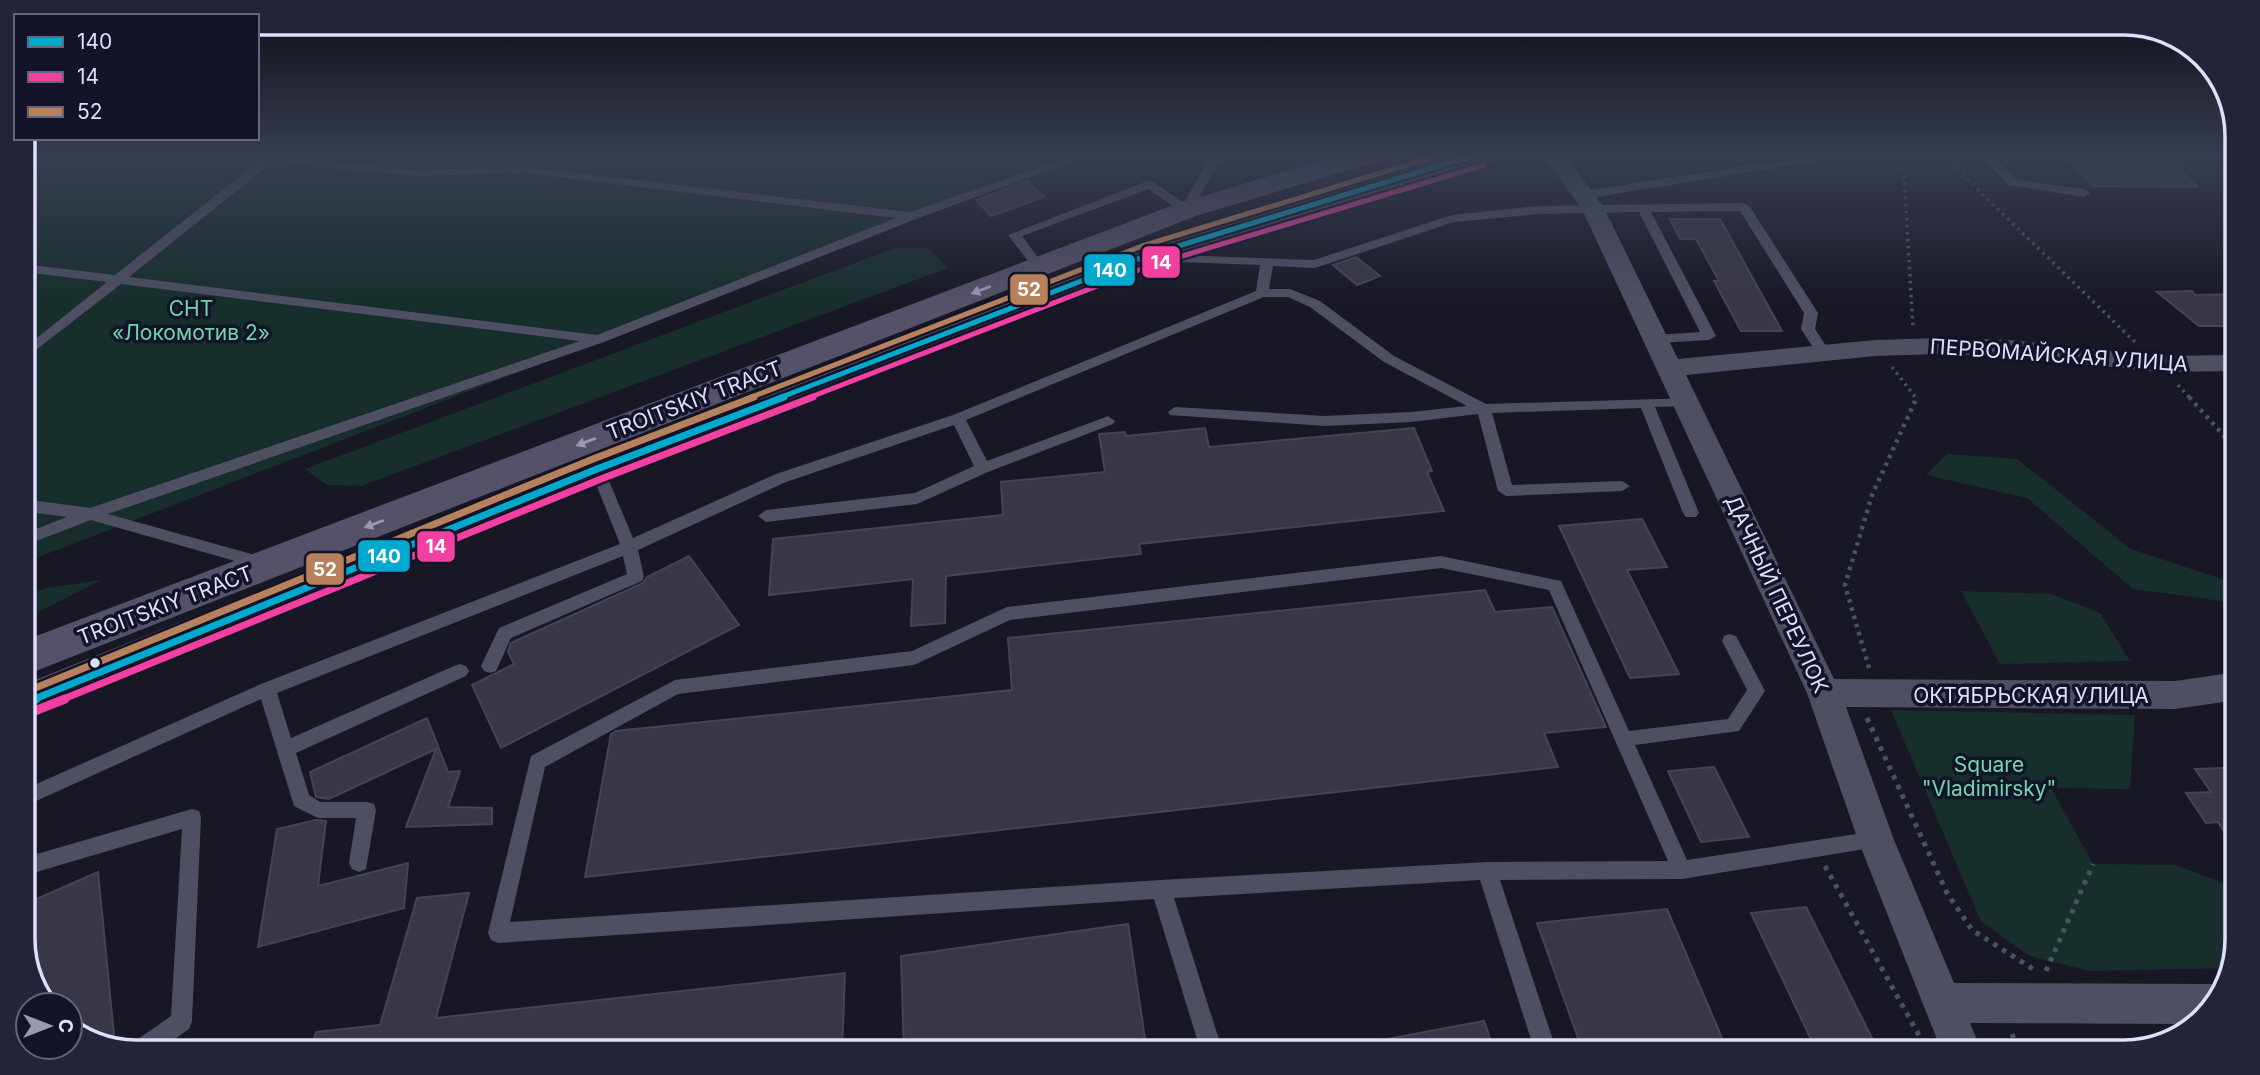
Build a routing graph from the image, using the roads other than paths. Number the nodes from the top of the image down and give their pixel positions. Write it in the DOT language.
graph roads {
  1 [pos="212,205"];
  2 [pos="815,205"];
  3 [pos="943,205"];
  4 [pos="1189,205"];
  5 [pos="1202,205"];
  6 [pos="1313,205"];
  7 [pos="1569,205"];
  8 [pos="1591,205"];
  9 [pos="1618,205"];
  10 [pos="1643,208"];
  11 [pos="1186,210"];
  12 [pos="912,216"];
  13 [pos="1146,257"];
  14 [pos="1267,262"];
  15 [pos="35,270"];
  16 [pos="118,280"];
  17 [pos="1262,293"];
  18 [pos="599,339"];
  19 [pos="1657,339"];
  20 [pos="35,346"];
  21 [pos="1825,355"];
  22 [pos="2225,363"];
  23 [pos="1671,368"];
  24 [pos="1687,401"];
  25 [pos="1646,402"];
  26 [pos="1484,409"];
  27 [pos="1175,412"];
  28 [pos="958,418"];
  29 [pos="1108,421"];
  30 [pos="982,468"];
  31 [pos="597,469"];
  32 [pos="1622,486"];
  33 [pos="35,507"];
  34 [pos="1691,513"];
  35 [pos="90,514"];
  36 [pos="765,516"];
  37 [pos="35,535"];
  38 [pos="629,547"];
  39 [pos="268,565"];
  40 [pos="1730,641"];
  41 [pos="35,654"];
  42 [pos="490,666"];
  43 [pos="460,671"];
  44 [pos="2225,688"];
  45 [pos="267,689"];
  46 [pos="1824,693"];
  47 [pos="35,703"];
  48 [pos="1623,739"];
  49 [pos="286,749"];
  50 [pos="35,794"];
  51 [pos="1876,840"];
  52 [pos="35,863"];
  53 [pos="359,863"];
  54 [pos="1682,870"];
  55 [pos="1488,871"];
  56 [pos="1161,889"];
  57 [pos="1940,1003"];
  58 [pos="2201,1004"];
  59 [pos="155,1040"];
  60 [pos="1208,1040"];
  61 [pos="1542,1040"];
  62 [pos="1957,1040"];
  1 -- 16 [label="lane"];
  2 -- 12 [label="lane"];
  3 -- 12 [label="lane"];
  4 -- 11 [label="lane"];
  5 -- 11 [label="main road, TROITSKIY TRACT"];
  6 -- 13 [label="main road, TROITSKIY TRACT"];
  7 -- 14 [label="lane"];
  8 -- 19 [label="street, ДАЧНЫЙ ПЕРЕУЛОК"];
  9 -- 10 [label="lane"];
  10 -- 19 [label="lane"];
  10 -- 21 [label="lane"];
  11 -- 39 [label="main road, TROITSKIY TRACT, one-way"];
  12 -- 18 [label="lane"];
  13 -- 14 [label="lane"];
  13 -- 31 [label="main road, TROITSKIY TRACT"];
  14 -- 17 [label="lane"];
  15 -- 16 [label="lane"];
  16 -- 18 [label="lane"];
  16 -- 20 [label="lane"];
  17 -- 26 [label="lane"];
  17 -- 28 [label="lane"];
  18 -- 35 [label="lane"];
  19 -- 23 [label="street, ДАЧНЫЙ ПЕРЕУЛОК"];
  21 -- 22 [label="street, ПЕРВОМАЙСКАЯ УЛИЦА"];
  21 -- 23 [label="street, ПЕРВОМАЙСКАЯ УЛИЦА"];
  23 -- 24 [label="street, ДАЧНЫЙ ПЕРЕУЛОК"];
  24 -- 25 [label="lane"];
  24 -- 46 [label="street, ДАЧНЫЙ ПЕРЕУЛОК"];
  25 -- 26 [label="lane"];
  25 -- 34 [label="lane"];
  26 -- 27 [label="lane"];
  26 -- 32 [label="lane"];
  28 -- 30 [label="lane"];
  28 -- 38 [label="lane"];
  29 -- 30 [label="lane"];
  30 -- 36 [label="lane"];
  31 -- 38 [label="lane"];
  31 -- 47 [label="main road, TROITSKIY TRACT"];
  33 -- 35 [label="lane"];
  35 -- 37 [label="lane"];
  35 -- 39 [label="lane"];
  38 -- 42 [label="lane"];
  38 -- 45 [label="lane"];
  39 -- 41 [label="main road, TROITSKIY TRACT"];
  40 -- 48 [label="lane"];
  43 -- 49 [label="lane"];
  44 -- 46 [label="street, ОКТЯБРЬСКАЯ УЛИЦА"];
  45 -- 49 [label="lane"];
  45 -- 50 [label="lane"];
  46 -- 51 [label="street, ДАЧНЫЙ ПЕРЕУЛОК"];
  48 -- 54 [label="lane"];
  48 -- 56 [label="lane"];
  49 -- 53 [label="lane"];
  51 -- 54 [label="lane"];
  51 -- 57 [label="street, ДАЧНЫЙ ПЕРЕУЛОК"];
  52 -- 59 [label="lane"];
  54 -- 55 [label="lane"];
  55 -- 56 [label="lane"];
  55 -- 61 [label="lane"];
  56 -- 60 [label="lane"];
  57 -- 58 [label="street"];
  57 -- 62 [label="street, ДАЧНЫЙ ПЕРЕУЛОК"];
}
